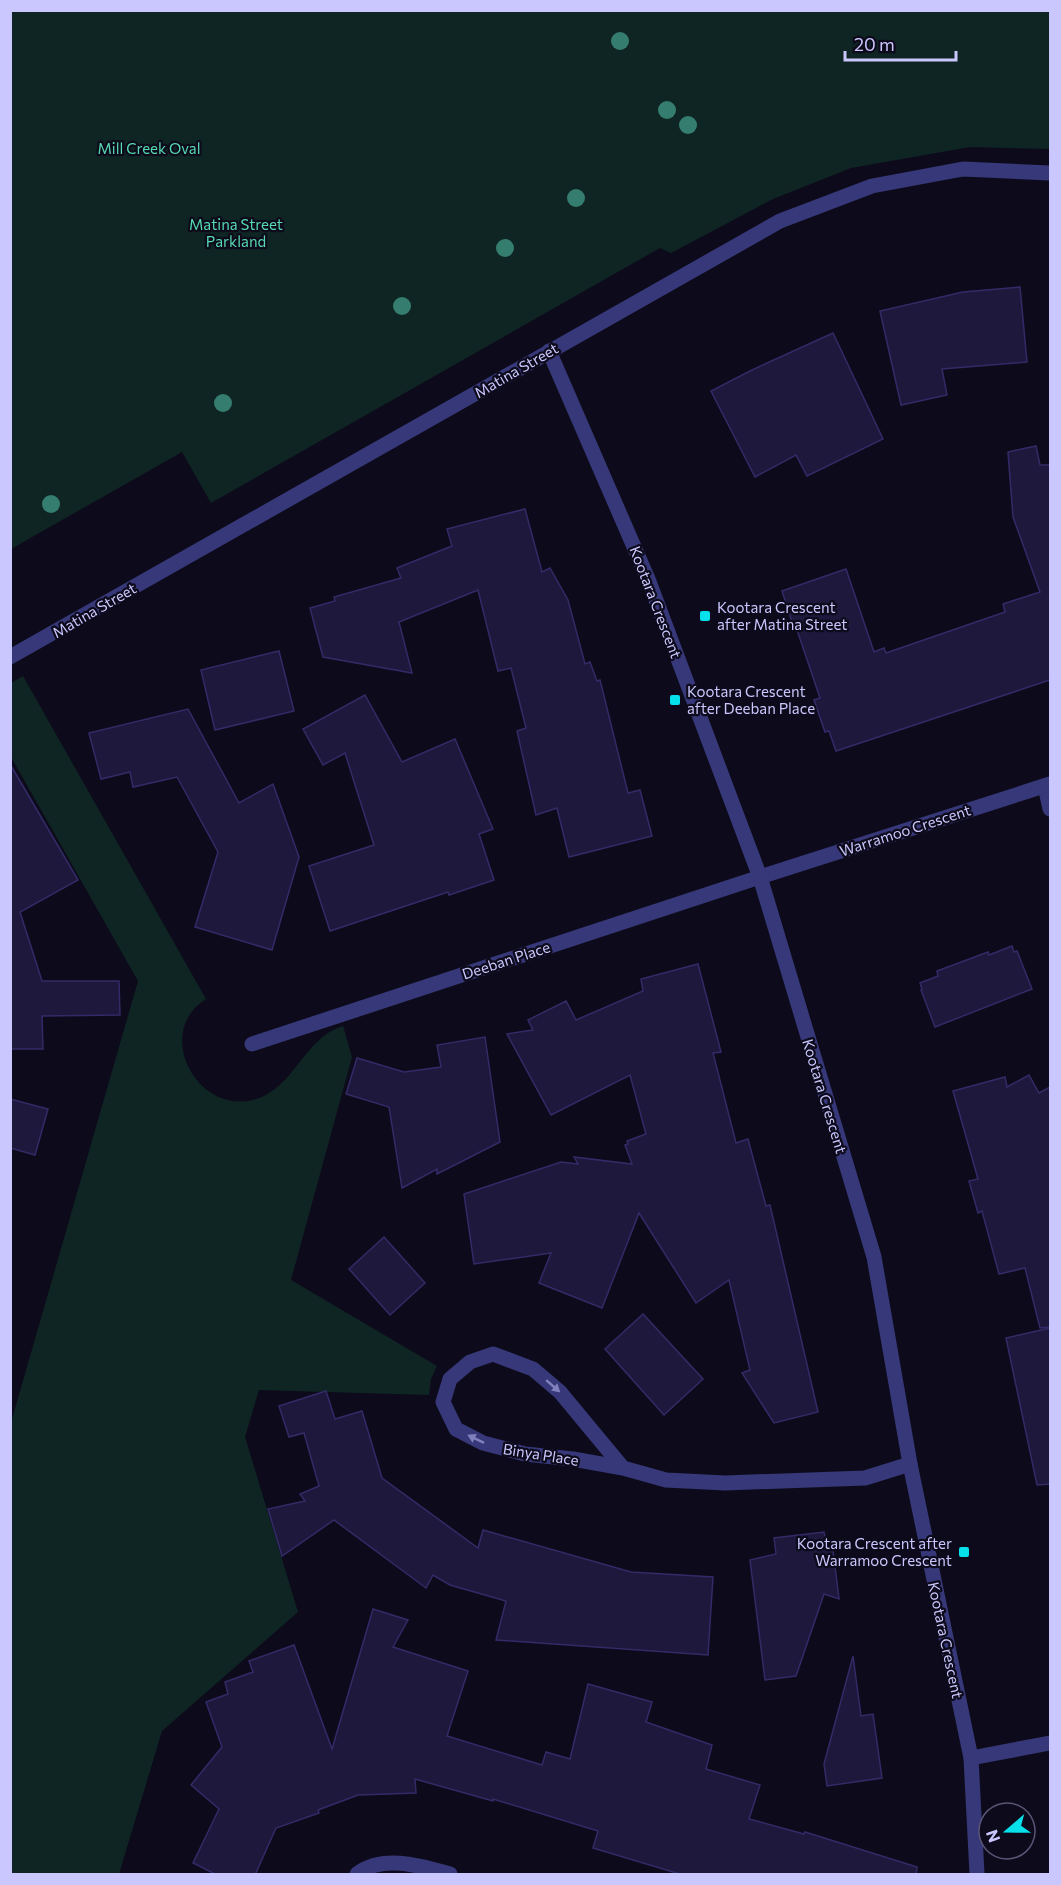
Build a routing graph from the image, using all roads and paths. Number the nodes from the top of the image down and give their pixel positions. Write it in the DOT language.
graph roads {
  1 [pos="1050,173"];
  2 [pos="549,351"];
  3 [pos="10,657"];
  4 [pos="1048,785"];
  5 [pos="1050,809"];
  6 [pos="760,877"];
  7 [pos="252,1044"];
  8 [pos="910,1464"];
  9 [pos="622,1468"];
  10 [pos="1050,1743"];
  11 [pos="970,1758"];
  12 [pos="357,1875"];
  13 [pos="450,1875"];
  14 [pos="977,1875"];
  1 -- 2 [label="street, Matina Street"];
  2 -- 3 [label="street, Matina Street"];
  2 -- 6 [label="street, Kootara Crescent"];
  4 -- 5 [label="street"];
  4 -- 6 [label="street, Warramoo Crescent"];
  6 -- 7 [label="street, Deeban Place"];
  6 -- 8 [label="street, Kootara Crescent"];
  8 -- 9 [label="street, Binya Place"];
  8 -- 11 [label="street, Kootara Crescent"];
  9 -- 9 [label="street, Binya Place, one-way"];
  10 -- 11 [label="street"];
  11 -- 14 [label="street, Kootara Crescent"];
  12 -- 13 [label="street"];
}
